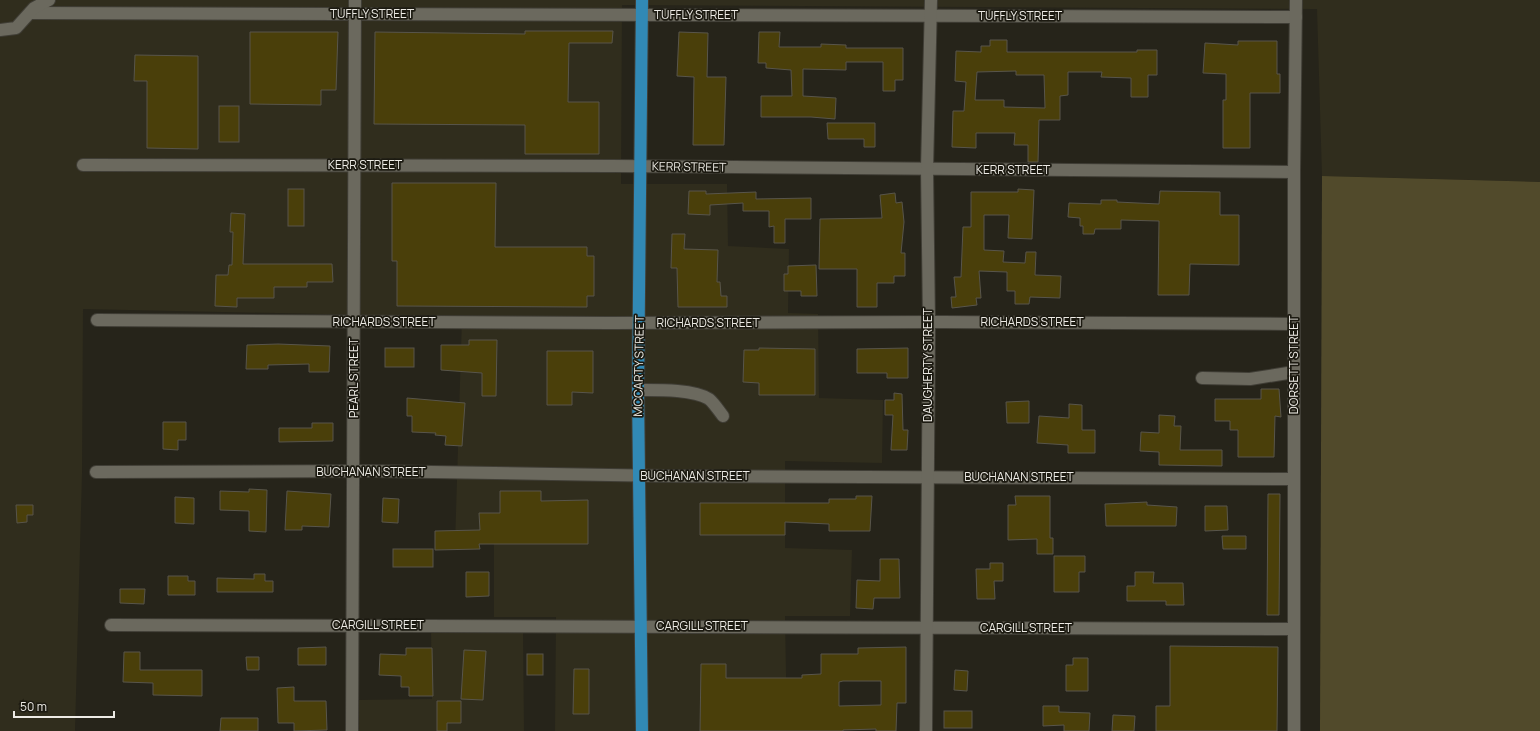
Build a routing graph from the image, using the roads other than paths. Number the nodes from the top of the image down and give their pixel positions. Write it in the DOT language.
graph roads {
  1 [pos="49,0"];
  2 [pos="355,0"];
  3 [pos="642,0"];
  4 [pos="931,0"];
  5 [pos="1296,0"];
  6 [pos="30,14"];
  7 [pos="355,14"];
  8 [pos="642,15"];
  9 [pos="931,16"];
  10 [pos="1296,17"];
  11 [pos="0,30"];
  12 [pos="83,165"];
  13 [pos="353,165"];
  14 [pos="641,166"];
  15 [pos="927,170"];
  16 [pos="1294,172"];
  17 [pos="97,320"];
  18 [pos="353,322"];
  19 [pos="929,322"];
  20 [pos="639,323"];
  21 [pos="1294,324"];
  22 [pos="1294,372"];
  23 [pos="1202,378"];
  24 [pos="638,390"];
  25 [pos="723,416"];
  26 [pos="354,471"];
  27 [pos="96,472"];
  28 [pos="638,475"];
  29 [pos="927,476"];
  30 [pos="1294,479"];
  31 [pos="110,625"];
  32 [pos="354,625"];
  33 [pos="640,626"];
  34 [pos="927,628"];
  35 [pos="1294,629"];
  36 [pos="352,731"];
  37 [pos="642,731"];
  38 [pos="926,731"];
  39 [pos="1294,731"];
  1 -- 6 [label="street"];
  2 -- 7 [label="street, PEARL STREET"];
  3 -- 8 [label="main road, MCCARTY STREET"];
  4 -- 9 [label="street, DAUGHERTY STREET"];
  5 -- 10 [label="street, DORSETT STREET"];
  6 -- 7 [label="street, TUFFLY STREET"];
  6 -- 11 [label="street"];
  7 -- 8 [label="street, TUFFLY STREET"];
  7 -- 13 [label="street, PEARL STREET"];
  8 -- 9 [label="street, TUFFLY STREET"];
  8 -- 14 [label="main road, MCCARTY STREET"];
  9 -- 10 [label="street, TUFFLY STREET"];
  9 -- 15 [label="street, DAUGHERTY STREET"];
  10 -- 16 [label="street, DORSETT STREET"];
  12 -- 13 [label="street, KERR STREET"];
  13 -- 14 [label="street, KERR STREET"];
  13 -- 18 [label="street, PEARL STREET"];
  14 -- 15 [label="street, KERR STREET"];
  14 -- 20 [label="main road, MCCARTY STREET"];
  15 -- 16 [label="street, KERR STREET"];
  15 -- 19 [label="street, DAUGHERTY STREET"];
  16 -- 21 [label="street, DORSETT STREET"];
  17 -- 18 [label="street, RICHARDS STREET"];
  18 -- 20 [label="street, RICHARDS STREET"];
  18 -- 26 [label="street, PEARL STREET"];
  19 -- 20 [label="street, RICHARDS STREET"];
  19 -- 21 [label="street, RICHARDS STREET"];
  19 -- 29 [label="street, DAUGHERTY STREET"];
  20 -- 24 [label="main road, MCCARTY STREET"];
  21 -- 22 [label="street, DORSETT STREET"];
  22 -- 23 [label="street"];
  22 -- 30 [label="street, DORSETT STREET"];
  24 -- 25 [label="street"];
  24 -- 28 [label="main road, MCCARTY STREET"];
  26 -- 27 [label="street, BUCHANAN STREET"];
  26 -- 28 [label="street, BUCHANAN STREET"];
  26 -- 32 [label="street, PEARL STREET"];
  28 -- 29 [label="street, BUCHANAN STREET"];
  28 -- 33 [label="main road, MCCARTY STREET"];
  29 -- 30 [label="street, BUCHANAN STREET"];
  29 -- 34 [label="street, DAUGHERTY STREET"];
  30 -- 35 [label="street, DORSETT STREET"];
  31 -- 32 [label="street, CARGILL STREET"];
  32 -- 33 [label="street, CARGILL STREET"];
  32 -- 36 [label="street, PEARL STREET"];
  33 -- 34 [label="street, CARGILL STREET"];
  33 -- 37 [label="main road, MCCARTY STREET"];
  34 -- 35 [label="street, CARGILL STREET"];
  34 -- 38 [label="street, DAUGHERTY STREET"];
  35 -- 39 [label="street, DORSETT STREET"];
}
